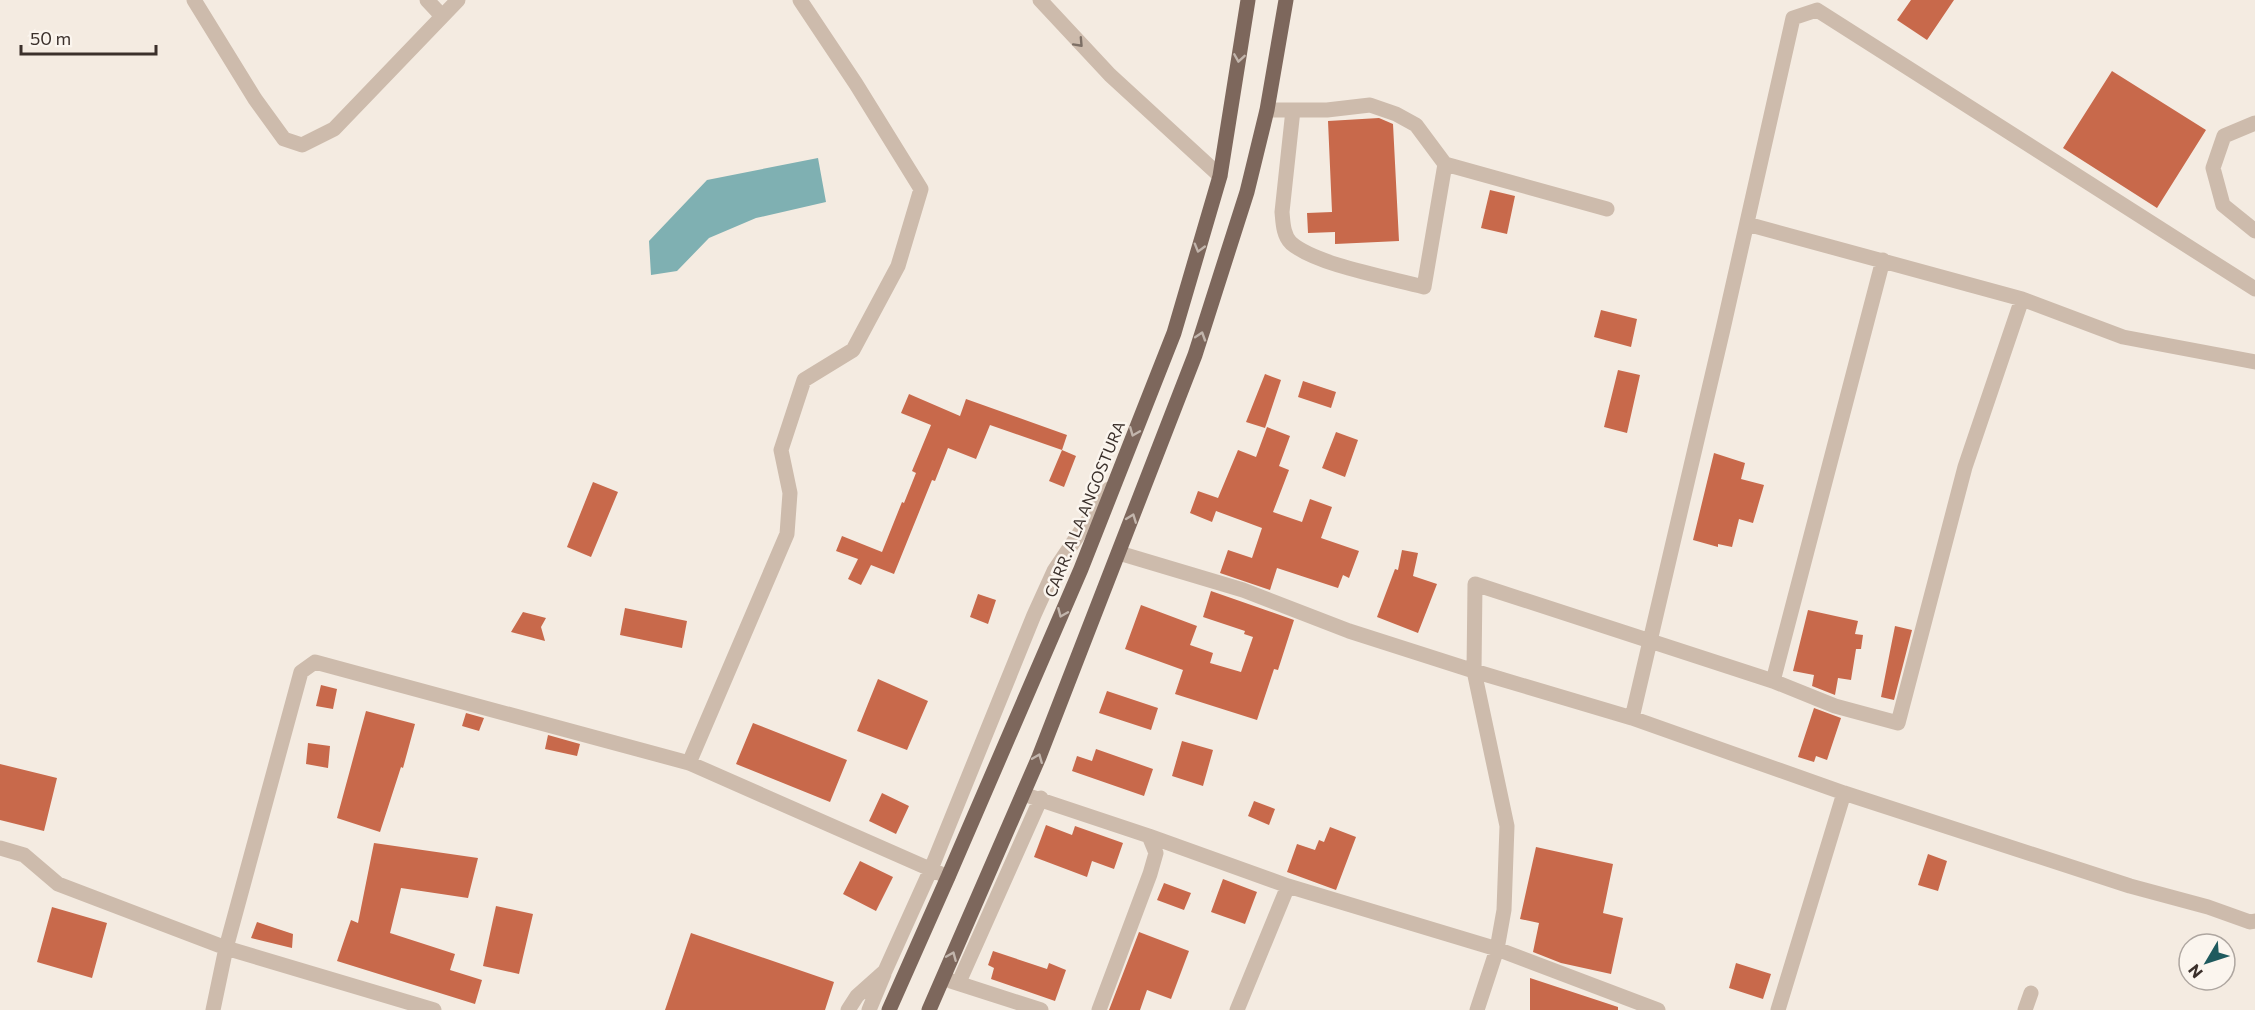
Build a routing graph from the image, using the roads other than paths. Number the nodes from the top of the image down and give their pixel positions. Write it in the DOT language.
graph roads {
  1 [pos="194,0"];
  2 [pos="427,0"];
  3 [pos="458,0"];
  4 [pos="800,0"];
  5 [pos="1040,0"];
  6 [pos="1248,0"];
  7 [pos="1286,0"];
  8 [pos="442,16"];
  9 [pos="1267,110"];
  10 [pos="1293,110"];
  11 [pos="2255,123"];
  12 [pos="1445,164"];
  13 [pos="1220,176"];
  14 [pos="1607,209"];
  15 [pos="1747,224"];
  16 [pos="2255,231"];
  17 [pos="1883,260"];
  18 [pos="2255,289"];
  19 [pos="2022,299"];
  20 [pos="2255,362"];
  21 [pos="1115,481"];
  22 [pos="1119,553"];
  23 [pos="1650,641"];
  24 [pos="1474,671"];
  25 [pos="1773,681"];
  26 [pos="1632,718"];
  27 [pos="689,763"];
  28 [pos="1844,793"];
  29 [pos="1023,794"];
  30 [pos="1041,798"];
  31 [pos="1149,836"];
  32 [pos="0,848"];
  33 [pos="931,869"];
  34 [pos="948,877"];
  35 [pos="1288,886"];
  36 [pos="2255,921"];
  37 [pos="226,948"];
  38 [pos="1497,950"];
  39 [pos="885,971"];
  40 [pos="943,979"];
  41 [pos="959,982"];
  42 [pos="2031,993"];
  43 [pos="1639,1007"];
  44 [pos="213,1010"];
  45 [pos="434,1010"];
  46 [pos="848,1010"];
  47 [pos="869,1010"];
  48 [pos="889,1010"];
  49 [pos="929,1010"];
  50 [pos="1041,1010"];
  51 [pos="1099,1010"];
  52 [pos="1237,1010"];
  53 [pos="1477,1010"];
  54 [pos="1658,1010"];
  55 [pos="1778,1010"];
  56 [pos="2025,1010"];
  1 -- 8 [label="street"];
  2 -- 8 [label="street"];
  3 -- 8 [label="street"];
  4 -- 27 [label="street"];
  5 -- 13 [label="street, one-way"];
  6 -- 13 [label="main road, CARR. A LA ANGOSTURA, one-way"];
  7 -- 9 [label="main road"];
  9 -- 10 [label="street"];
  22 -- 9 [label="main road, one-way"];
  10 -- 12 [label="street"];
  10 -- 12 [label="street"];
  11 -- 16 [label="street"];
  12 -- 14 [label="street"];
  13 -- 21 [label="main road, CARR. A LA ANGOSTURA, one-way"];
  15 -- 17 [label="street"];
  15 -- 18 [label="street"];
  15 -- 23 [label="street"];
  17 -- 19 [label="street"];
  17 -- 25 [label="street"];
  19 -- 20 [label="street"];
  19 -- 25 [label="street"];
  21 -- 33 [label="street"];
  21 -- 34 [label="main road, CARR. A LA ANGOSTURA, one-way"];
  22 -- 24 [label="street"];
  29 -- 22 [label="main road, one-way"];
  23 -- 24 [label="street"];
  23 -- 25 [label="street"];
  23 -- 26 [label="street"];
  24 -- 26 [label="street"];
  24 -- 38 [label="street"];
  26 -- 28 [label="street"];
  27 -- 33 [label="street"];
  27 -- 37 [label="street"];
  28 -- 36 [label="street"];
  28 -- 55 [label="street"];
  29 -- 30 [label="street"];
  40 -- 29 [label="main road, one-way"];
  30 -- 31 [label="street"];
  30 -- 41 [label="street"];
  31 -- 35 [label="street"];
  31 -- 51 [label="street"];
  32 -- 37 [label="street"];
  33 -- 34 [label="street"];
  33 -- 39 [label="street"];
  34 -- 48 [label="main road, CARR. A LA ANGOSTURA"];
  35 -- 38 [label="street"];
  35 -- 52 [label="street"];
  37 -- 44 [label="street"];
  37 -- 45 [label="street"];
  38 -- 43 [label="street"];
  38 -- 53 [label="street"];
  39 -- 46 [label="street"];
  39 -- 47 [label="street"];
  40 -- 41 [label="street"];
  40 -- 49 [label="main road"];
  41 -- 50 [label="street"];
  42 -- 56 [label="street"];
  43 -- 54 [label="street"];
}
